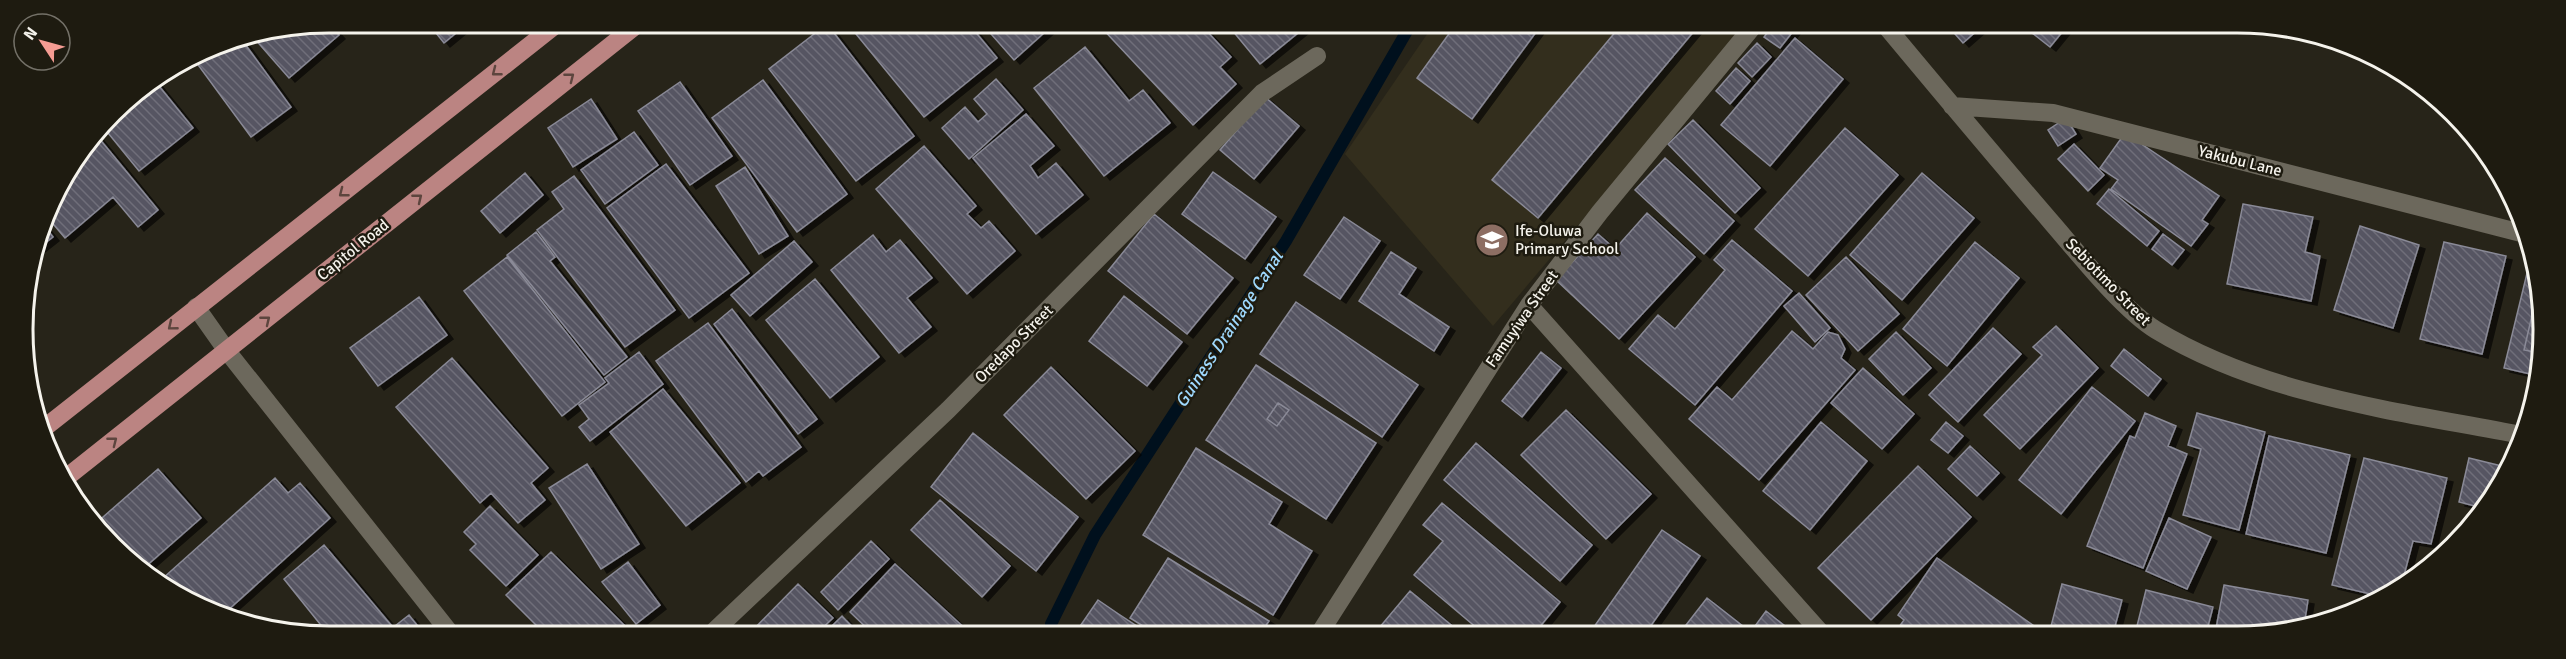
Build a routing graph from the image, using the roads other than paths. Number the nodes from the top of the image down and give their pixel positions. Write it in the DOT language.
graph roads {
  1 [pos="545,33"];
  2 [pos="626,33"];
  3 [pos="1748,33"];
  4 [pos="1892,33"];
  5 [pos="1317,56"];
  6 [pos="1952,106"];
  7 [pos="2516,232"];
  8 [pos="1529,305"];
  9 [pos="196,307"];
  10 [pos="227,351"];
  11 [pos="49,424"];
  12 [pos="2514,434"];
  13 [pos="71,474"];
  14 [pos="445,626"];
  15 [pos="719,626"];
  16 [pos="1324,626"];
  17 [pos="1815,626"];
  1 -- 9 [label="main road, one-way"];
  10 -- 2 [label="main road, Capitol Road, one-way"];
  3 -- 8 [label="street, Famuyiwa Street"];
  4 -- 6 [label="street, Sebiotimo Street"];
  5 -- 15 [label="street, Oredapo Street"];
  6 -- 7 [label="street, Yakubu Lane"];
  6 -- 12 [label="street, Sebiotimo Street"];
  8 -- 16 [label="street, Famuyiwa Street"];
  8 -- 17 [label="street"];
  9 -- 10 [label="street"];
  9 -- 11 [label="main road, one-way"];
  13 -- 10 [label="main road, Capitol Road, one-way"];
  10 -- 14 [label="street"];
}
